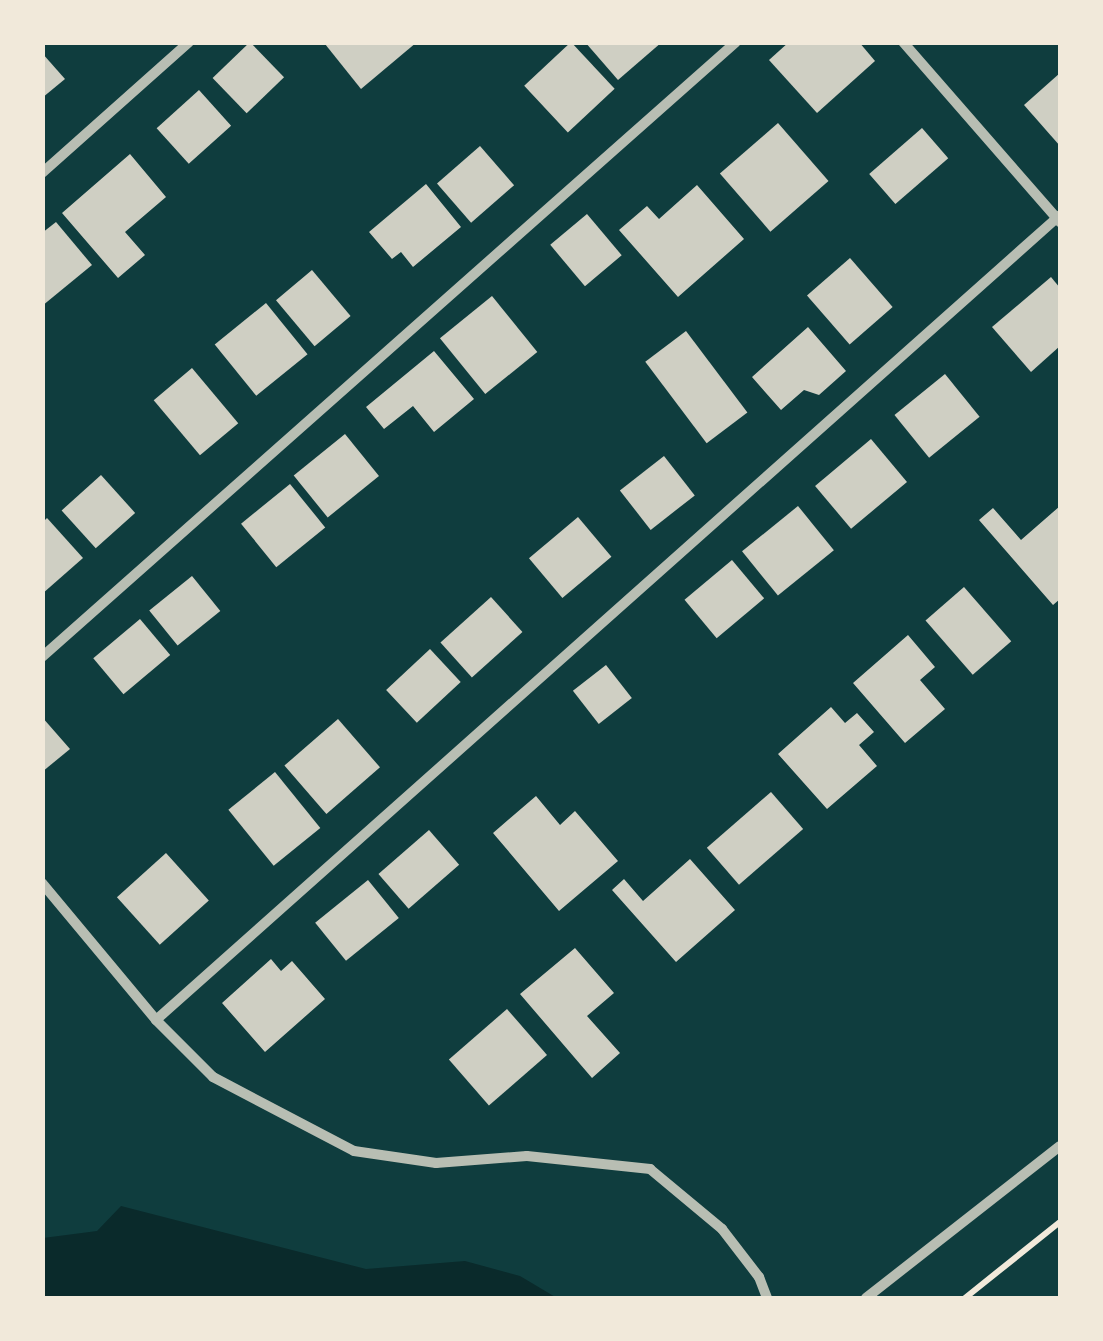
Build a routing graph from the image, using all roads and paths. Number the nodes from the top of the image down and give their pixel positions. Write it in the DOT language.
graph roads {
  1 [pos="189,42"];
  2 [pos="736,42"];
  3 [pos="903,42"];
  4 [pos="42,173"];
  5 [pos="1059,218"];
  6 [pos="42,657"];
  7 [pos="42,883"];
  8 [pos="156,1020"];
  9 [pos="1060,1146"];
  10 [pos="1060,1222"];
  11 [pos="766,1298"];
  12 [pos="866,1298"];
  13 [pos="964,1298"];
  1 -- 4 [label="street"];
  2 -- 6 [label="street"];
  3 -- 5 [label="street"];
  5 -- 8 [label="street"];
  7 -- 8 [label="street"];
  8 -- 11 [label="street"];
  9 -- 12 [label="street"];
  10 -- 13 [label="path"];
}
